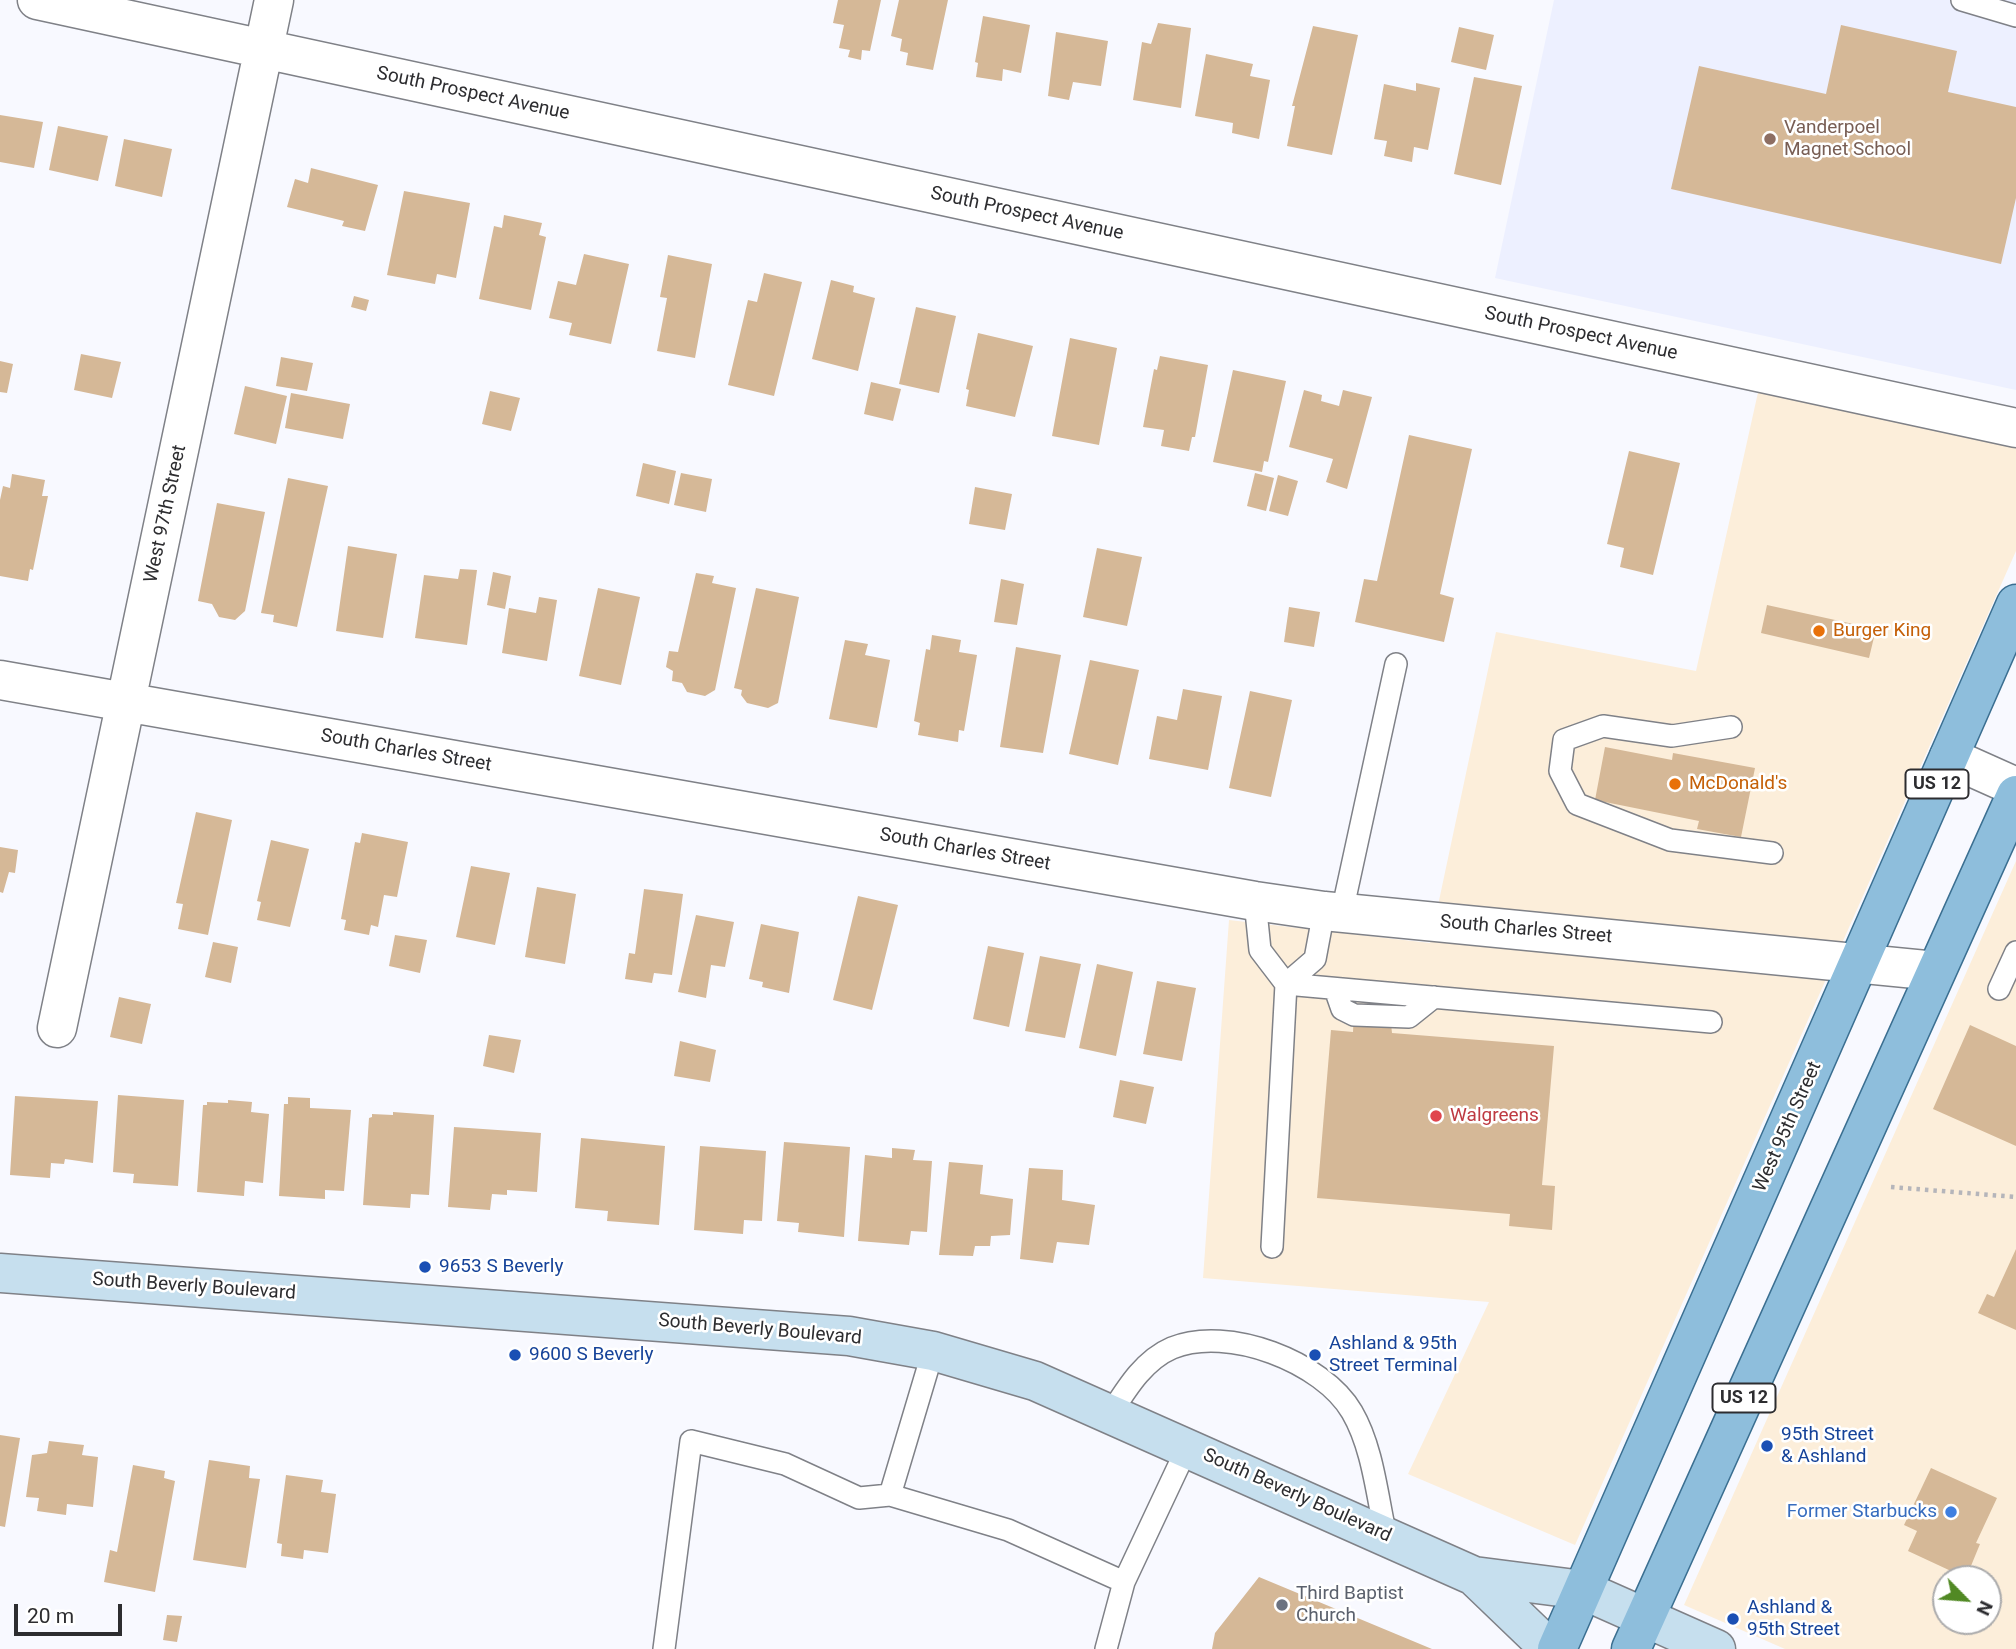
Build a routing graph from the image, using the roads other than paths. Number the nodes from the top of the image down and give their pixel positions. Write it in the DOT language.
graph roads {
  1 [pos="37,0"];
  2 [pos="274,0"];
  3 [pos="1962,0"];
  4 [pos="2016,16"];
  5 [pos="263,48"];
  6 [pos="2016,428"];
  7 [pos="2016,604"];
  8 [pos="1396,664"];
  9 [pos="0,680"];
  10 [pos="127,702"];
  11 [pos="1731,727"];
  12 [pos="1949,757"];
  13 [pos="2016,787"];
  14 [pos="2016,795"];
  15 [pos="1772,853"];
  16 [pos="1255,901"];
  17 [pos="1333,912"];
  18 [pos="2016,952"];
  19 [pos="1858,965"];
  20 [pos="1936,971"];
  21 [pos="1286,984"];
  22 [pos="1999,989"];
  23 [pos="1711,1022"];
  24 [pos="57,1028"];
  25 [pos="1272,1247"];
  26 [pos="0,1273"];
  27 [pos="933,1351"];
  28 [pos="1111,1413"];
  29 [pos="1188,1446"];
  30 [pos="890,1494"];
  31 [pos="1386,1536"];
  32 [pos="1474,1576"];
  33 [pos="1124,1582"];
  34 [pos="1583,1590"];
  35 [pos="1638,1633"];
  36 [pos="664,1649"];
  37 [pos="1106,1649"];
  38 [pos="1550,1649"];
  39 [pos="1557,1649"];
  40 [pos="1716,1649"];
  1 -- 5 [label="street, South Prospect Avenue"];
  2 -- 5 [label="street, West 97th Street"];
  3 -- 4 [label="lane"];
  5 -- 6 [label="street, South Prospect Avenue"];
  5 -- 10 [label="street, West 97th Street"];
  7 -- 12 [label="main road, West 95th Street / US 12"];
  8 -- 17 [label="lane"];
  9 -- 10 [label="street, South Charles Street"];
  10 -- 16 [label="street, South Charles Street"];
  10 -- 24 [label="street, West 97th Street"];
  11 -- 15 [label="lane"];
  12 -- 13 [label="street"];
  12 -- 19 [label="main road, West 95th Street / US 12"];
  14 -- 20 [label="main road, US 12"];
  16 -- 17 [label="street, South Charles Street"];
  16 -- 21 [label="lane"];
  17 -- 19 [label="street, South Charles Street"];
  17 -- 21 [label="lane"];
  18 -- 22 [label="lane"];
  19 -- 20 [label="street, South Charles Street"];
  19 -- 34 [label="main road, West 95th Street / US 12"];
  20 -- 35 [label="main road, US 12"];
  21 -- 23 [label="lane"];
  21 -- 25 [label="lane"];
  26 -- 27 [label="main road, South Beverly Boulevard"];
  27 -- 28 [label="main road, South Beverly Boulevard"];
  27 -- 30 [label="lane"];
  28 -- 29 [label="main road, South Beverly Boulevard"];
  28 -- 31 [label="lane"];
  29 -- 31 [label="main road, South Beverly Boulevard"];
  29 -- 33 [label="lane"];
  30 -- 33 [label="lane"];
  30 -- 36 [label="lane"];
  31 -- 32 [label="main road, South Beverly Boulevard"];
  32 -- 34 [label="main road"];
  32 -- 38 [label="main road"];
  33 -- 37 [label="lane"];
  34 -- 35 [label="main road"];
  34 -- 39 [label="main road, West 95th Street / US 12"];
  35 -- 40 [label="main road"];
}
